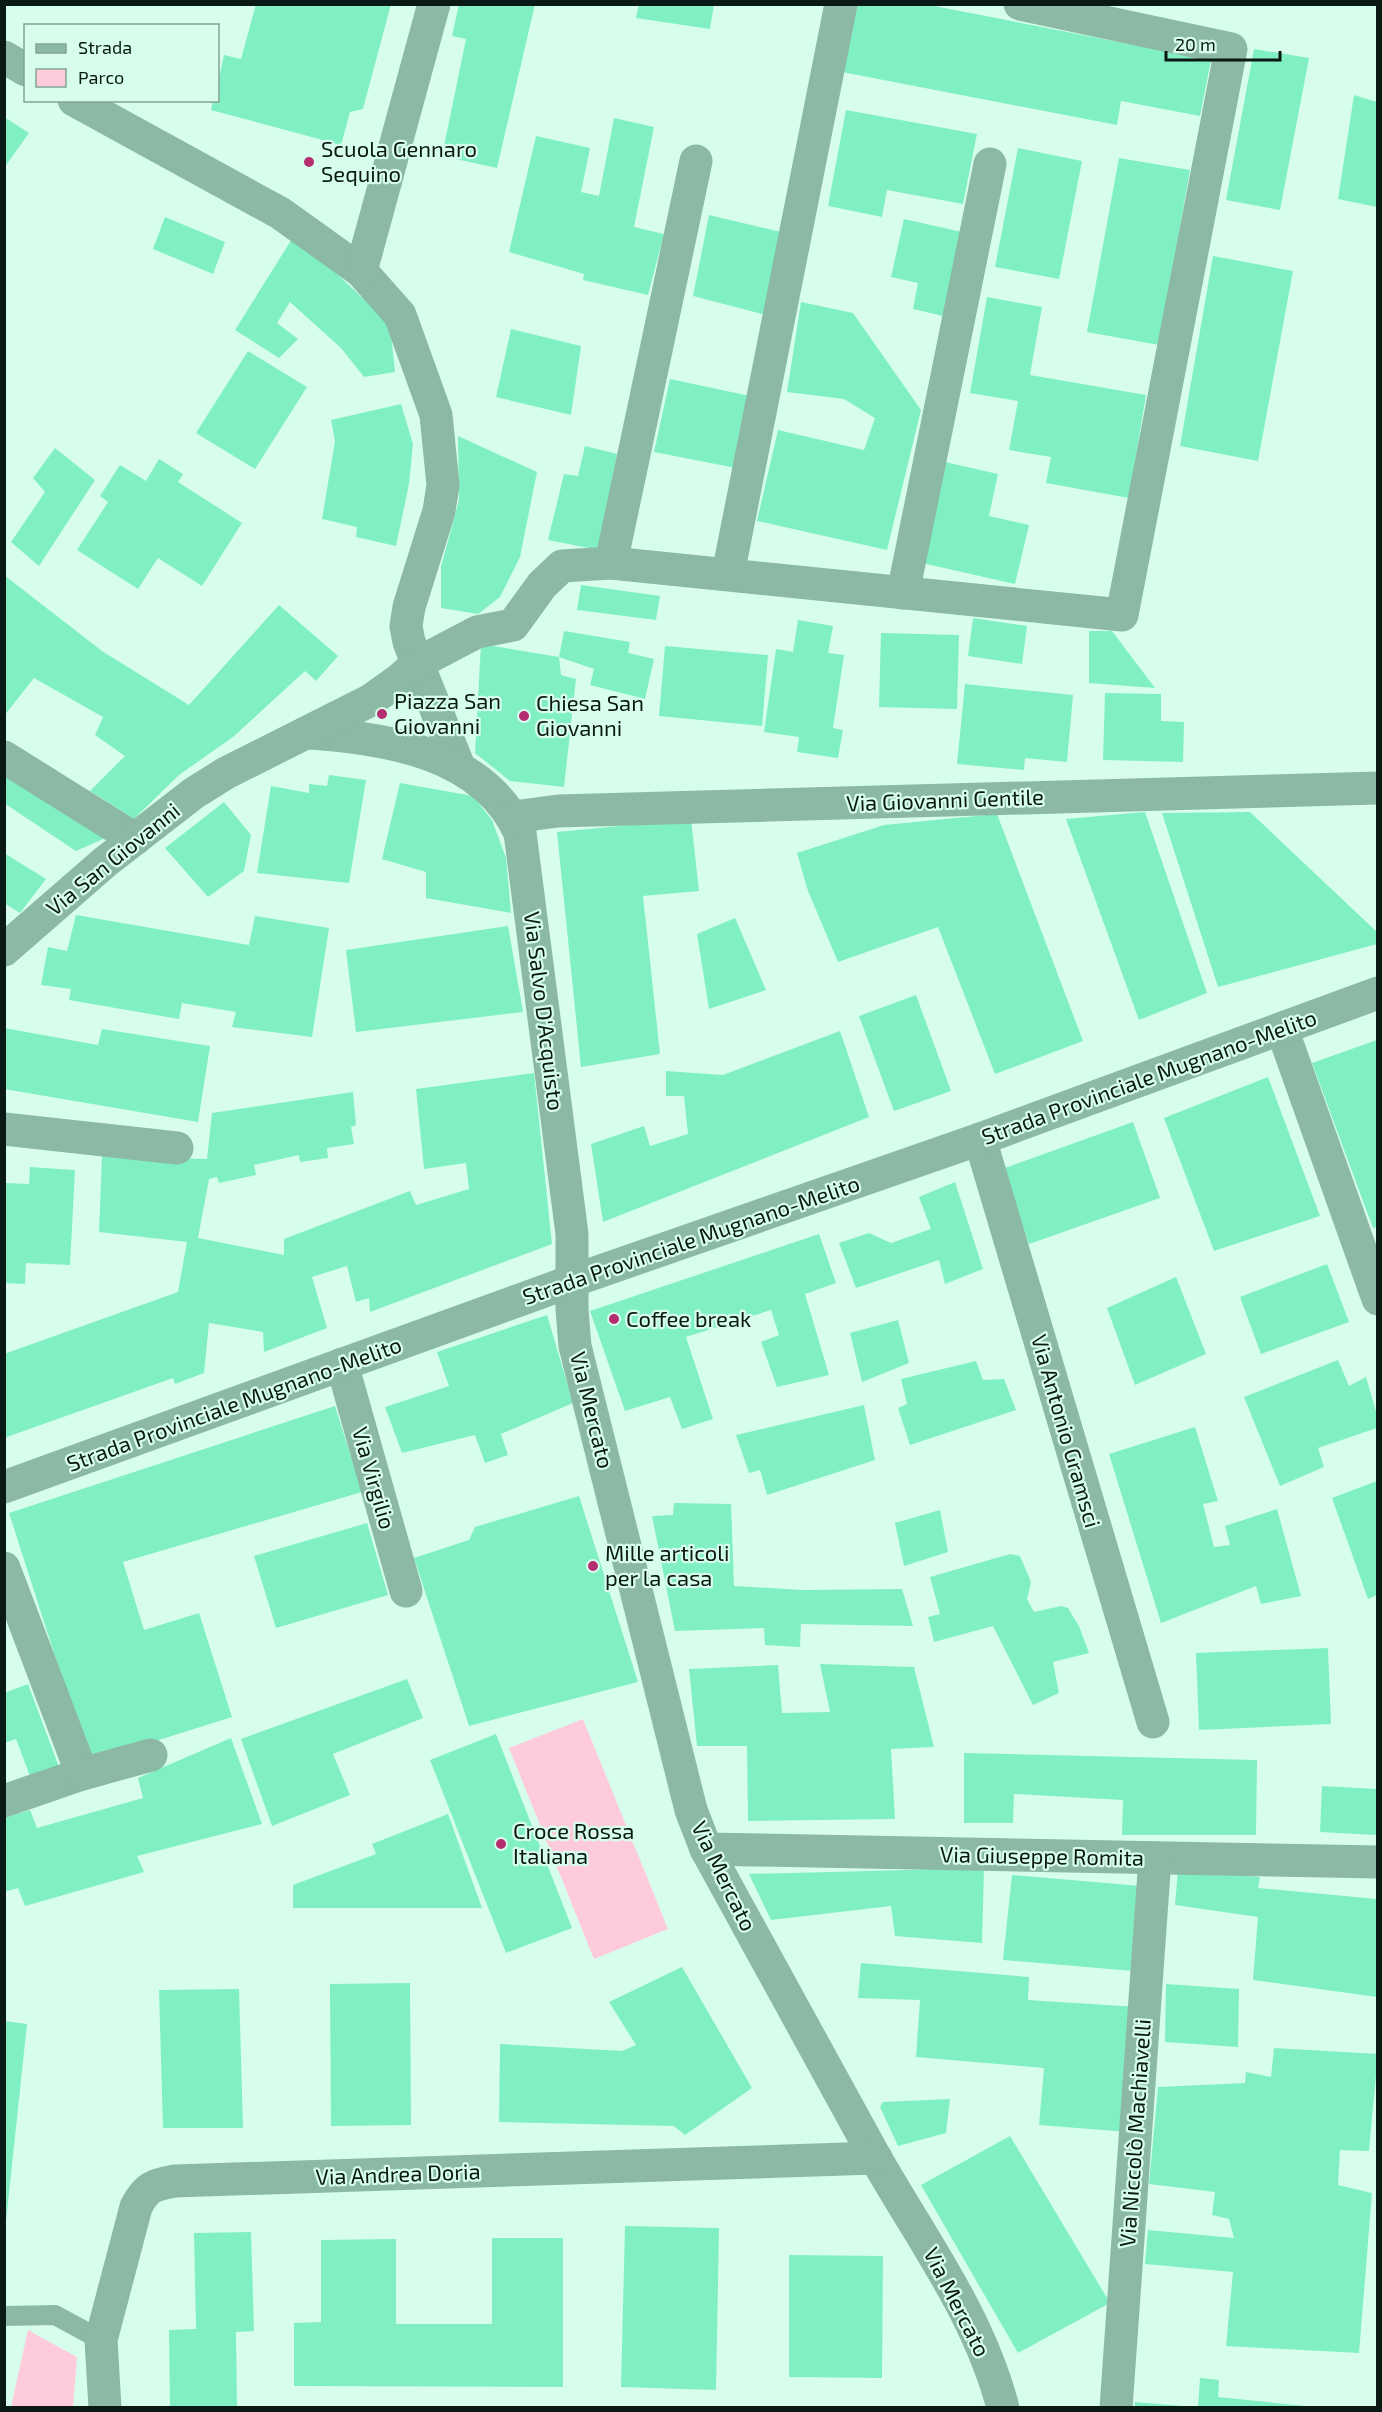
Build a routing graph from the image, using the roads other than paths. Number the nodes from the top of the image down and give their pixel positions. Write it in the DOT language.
graph roads {
  1 [pos="434,4"];
  2 [pos="842,4"];
  3 [pos="1020,4"];
  4 [pos="4,57"];
  5 [pos="24,69"];
  6 [pos="78,102"];
  7 [pos="696,161"];
  8 [pos="990,164"];
  9 [pos="361,271"];
  10 [pos="611,563"];
  11 [pos="728,574"];
  12 [pos="903,592"];
  13 [pos="418,663"];
  14 [pos="309,733"];
  15 [pos="4,758"];
  16 [pos="459,767"];
  17 [pos="1377,788"];
  18 [pos="513,818"];
  19 [pos="135,839"];
  20 [pos="4,950"];
  21 [pos="1377,993"];
  22 [pos="1282,1029"];
  23 [pos="4,1129"];
  24 [pos="980,1139"];
  25 [pos="177,1148"];
  26 [pos="572,1281"];
  27 [pos="1377,1299"];
  28 [pos="342,1364"];
  29 [pos="4,1487"];
  30 [pos="4,1568"];
  31 [pos="406,1591"];
  32 [pos="1152,1722"];
  33 [pos="151,1755"];
  34 [pos="82,1774"];
  35 [pos="4,1802"];
  36 [pos="706,1849"];
  37 [pos="1155,1858"];
  38 [pos="1377,1862"];
  39 [pos="876,2158"];
  40 [pos="4,2316"];
  41 [pos="101,2340"];
  42 [pos="1004,2401"];
  43 [pos="105,2408"];
  44 [pos="1116,2408"];
  1 -- 9 [label="street"];
  2 -- 11 [label="street"];
  3 -- 12 [label="street"];
  4 -- 5 [label="street"];
  6 -- 9 [label="street"];
  7 -- 10 [label="street"];
  8 -- 12 [label="street"];
  9 -- 13 [label="street"];
  10 -- 11 [label="street"];
  10 -- 13 [label="street"];
  11 -- 12 [label="street"];
  13 -- 14 [label="street"];
  13 -- 16 [label="street"];
  14 -- 16 [label="street"];
  14 -- 19 [label="street, Via San Giovanni"];
  15 -- 19 [label="street"];
  16 -- 18 [label="street, Via Salvo D'Acquisto"];
  17 -- 18 [label="street, Via Giovanni Gentile"];
  18 -- 26 [label="street, Via Salvo D'Acquisto"];
  19 -- 20 [label="street, Via San Giovanni"];
  21 -- 22 [label="street, Strada Provinciale Mugnano-Melito"];
  22 -- 24 [label="street, Strada Provinciale Mugnano-Melito"];
  22 -- 27 [label="street"];
  23 -- 25 [label="street"];
  24 -- 26 [label="street, Strada Provinciale Mugnano-Melito"];
  24 -- 32 [label="street, Via Antonio Gramsci"];
  26 -- 28 [label="street, Strada Provinciale Mugnano-Melito"];
  26 -- 36 [label="street, Via Mercato"];
  28 -- 29 [label="street, Strada Provinciale Mugnano-Melito"];
  28 -- 31 [label="street, Via Virgilio"];
  30 -- 34 [label="street"];
  33 -- 34 [label="street"];
  34 -- 35 [label="street"];
  36 -- 37 [label="street, Via Giuseppe Romita"];
  36 -- 39 [label="street, Via Mercato"];
  37 -- 38 [label="street, Via Giuseppe Romita"];
  37 -- 44 [label="street, Via Niccolò Machiavelli"];
  39 -- 41 [label="street, Via Andrea Doria"];
  39 -- 42 [label="street, Via Mercato"];
  40 -- 41 [label="lane"];
  41 -- 43 [label="street, Via Andrea Doria"];
}
